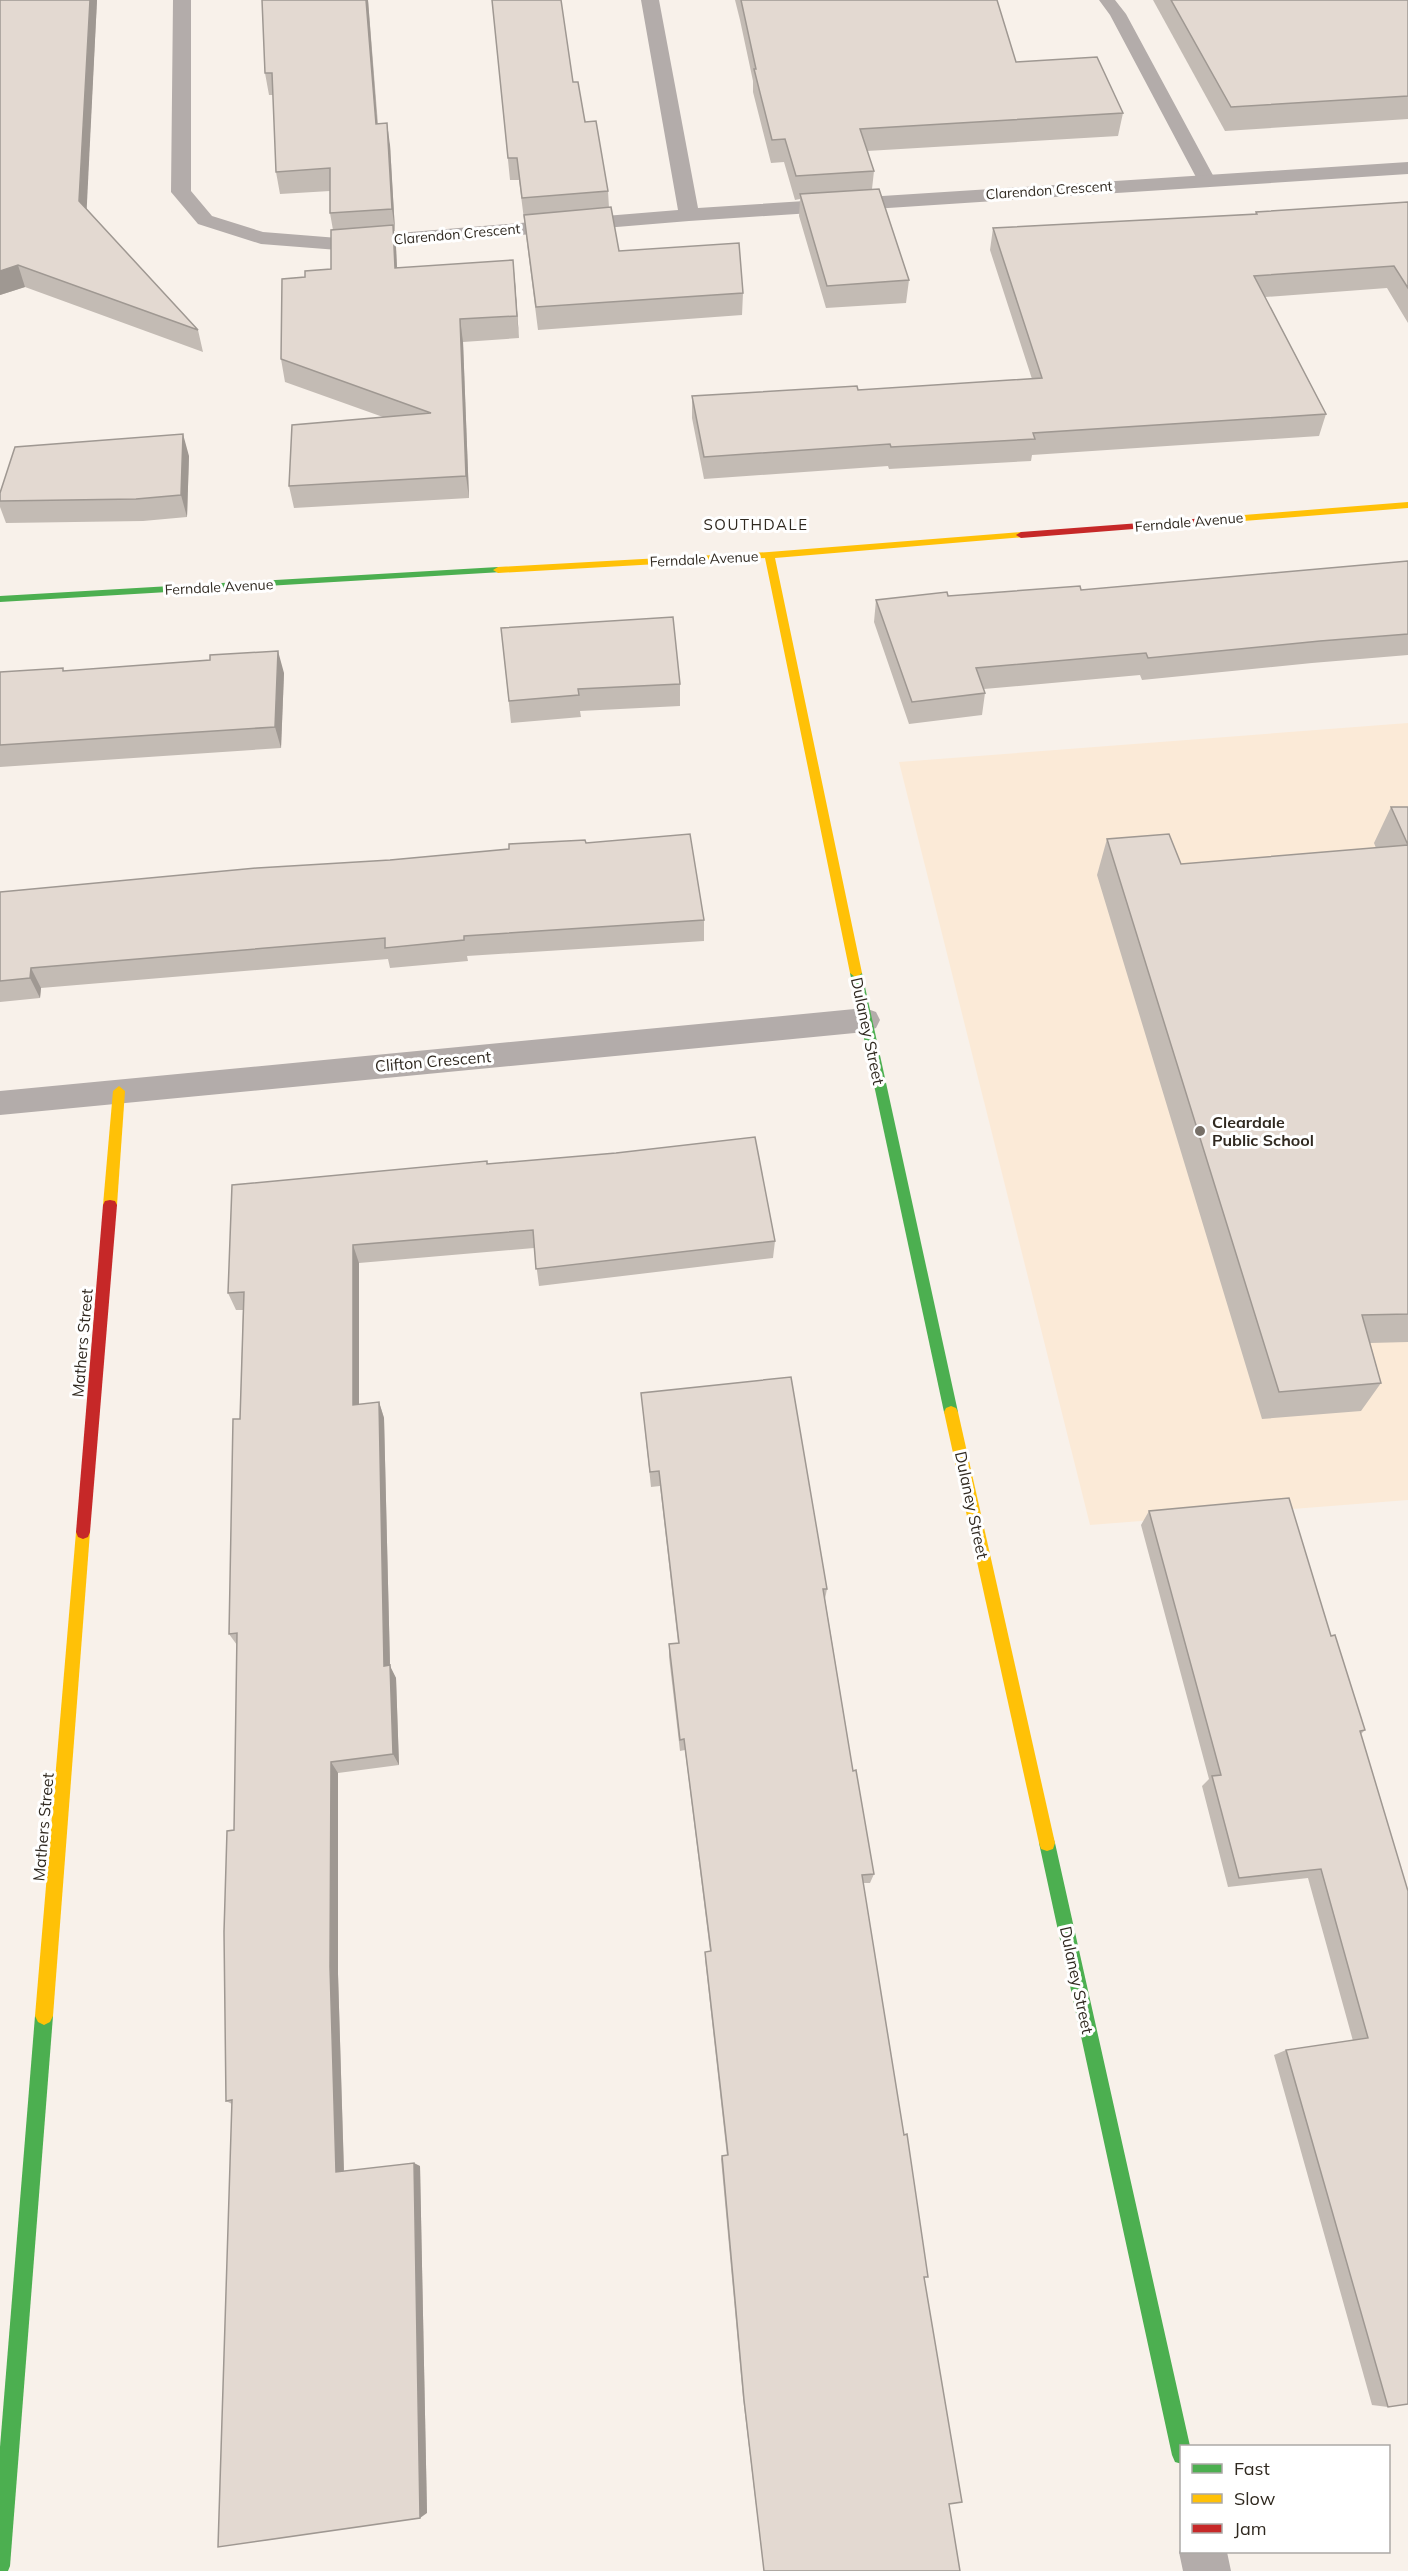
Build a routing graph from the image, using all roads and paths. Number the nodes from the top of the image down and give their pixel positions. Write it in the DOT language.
graph roads {
  1 [pos="182,0"];
  2 [pos="650,0"];
  3 [pos="1107,0"];
  4 [pos="1408,168"];
  5 [pos="1206,179"];
  6 [pos="689,214"];
  7 [pos="1408,505"];
  8 [pos="769,555"];
  9 [pos="0,599"];
  10 [pos="866,1020"];
  11 [pos="119,1091"];
  12 [pos="0,1103"];
  13 [pos="1180,2446"];
  14 [pos="1203,2553"];
  15 [pos="0,2566"];
  16 [pos="1207,2571"];
  1 -- 6 [label="street, Clarendon Crescent"];
  2 -- 6 [label="street"];
  3 -- 5 [label="lane"];
  4 -- 5 [label="street, Clarendon Crescent"];
  5 -- 6 [label="street, Clarendon Crescent"];
  7 -- 8 [label="street, Ferndale Avenue"];
  8 -- 9 [label="street, Ferndale Avenue"];
  8 -- 10 [label="street, Dulaney Street"];
  10 -- 11 [label="street, Clifton Crescent"];
  10 -- 13 [label="street, Dulaney Street"];
  11 -- 12 [label="street, Clifton Crescent"];
  11 -- 15 [label="street, Mathers Street"];
  14 -- 16 [label="street"];
}
